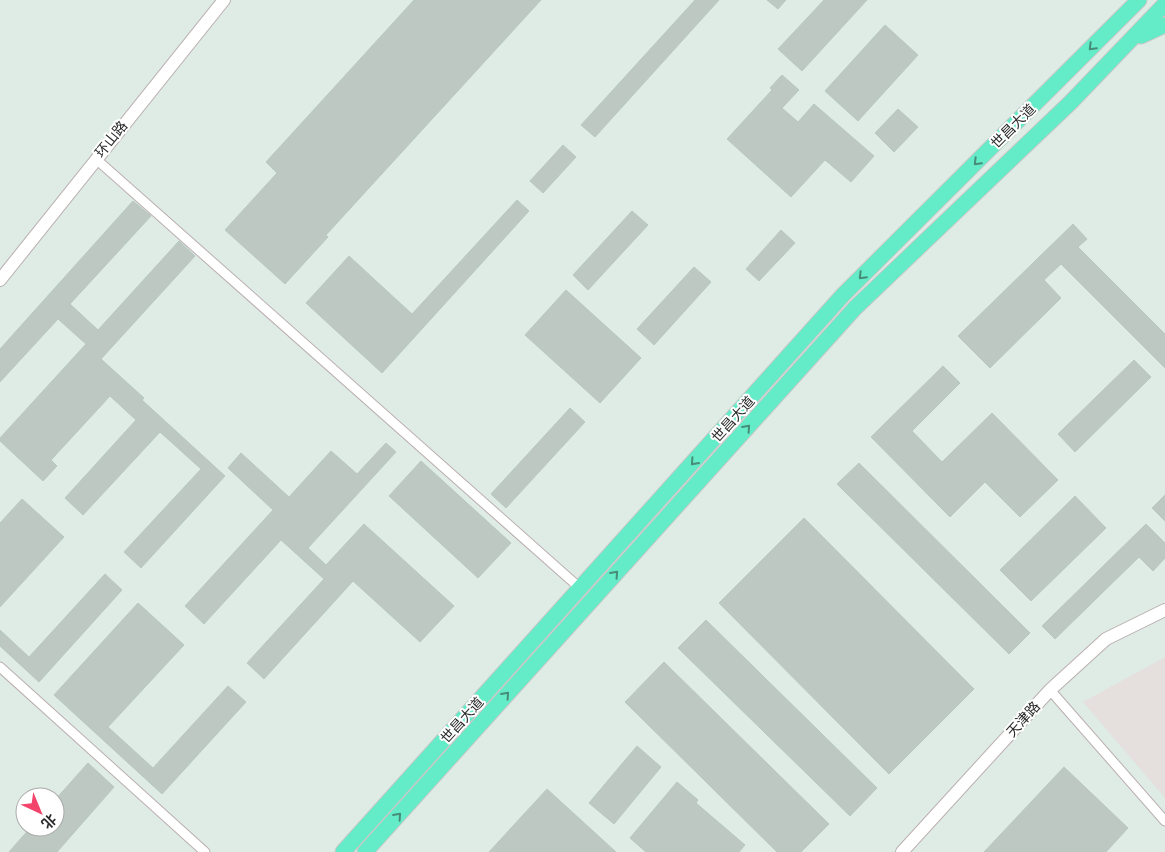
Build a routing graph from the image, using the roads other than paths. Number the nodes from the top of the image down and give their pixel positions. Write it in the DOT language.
graph roads {
  1 [pos="224,0"];
  2 [pos="1127,0"];
  3 [pos="1139,0"];
  4 [pos="1165,4"];
  5 [pos="1165,25"];
  6 [pos="1110,29"];
  7 [pos="1126,44"];
  8 [pos="96,159"];
  9 [pos="0,280"];
  10 [pos="581,589"];
  11 [pos="1165,610"];
  12 [pos="0,668"];
  13 [pos="1050,690"];
  14 [pos="1165,821"];
  15 [pos="205,852"];
  16 [pos="342,852"];
  17 [pos="365,852"];
  18 [pos="902,852"];
  1 -- 8 [label="main road, 环山路"];
  2 -- 6 [label="main road"];
  3 -- 6 [label="main road, 世昌大道"];
  4 -- 7 [label="main road, 世昌大道"];
  5 -- 7 [label="main road"];
  6 -- 10 [label="main road, 世昌大道, one-way"];
  17 -- 7 [label="main road, 世昌大道, one-way"];
  8 -- 9 [label="main road, 环山路"];
  8 -- 10 [label="street"];
  10 -- 16 [label="main road, 世昌大道"];
  11 -- 13 [label="main road, 天津路"];
  12 -- 15 [label="street"];
  13 -- 14 [label="street"];
  13 -- 18 [label="main road, 天津路"];
}
